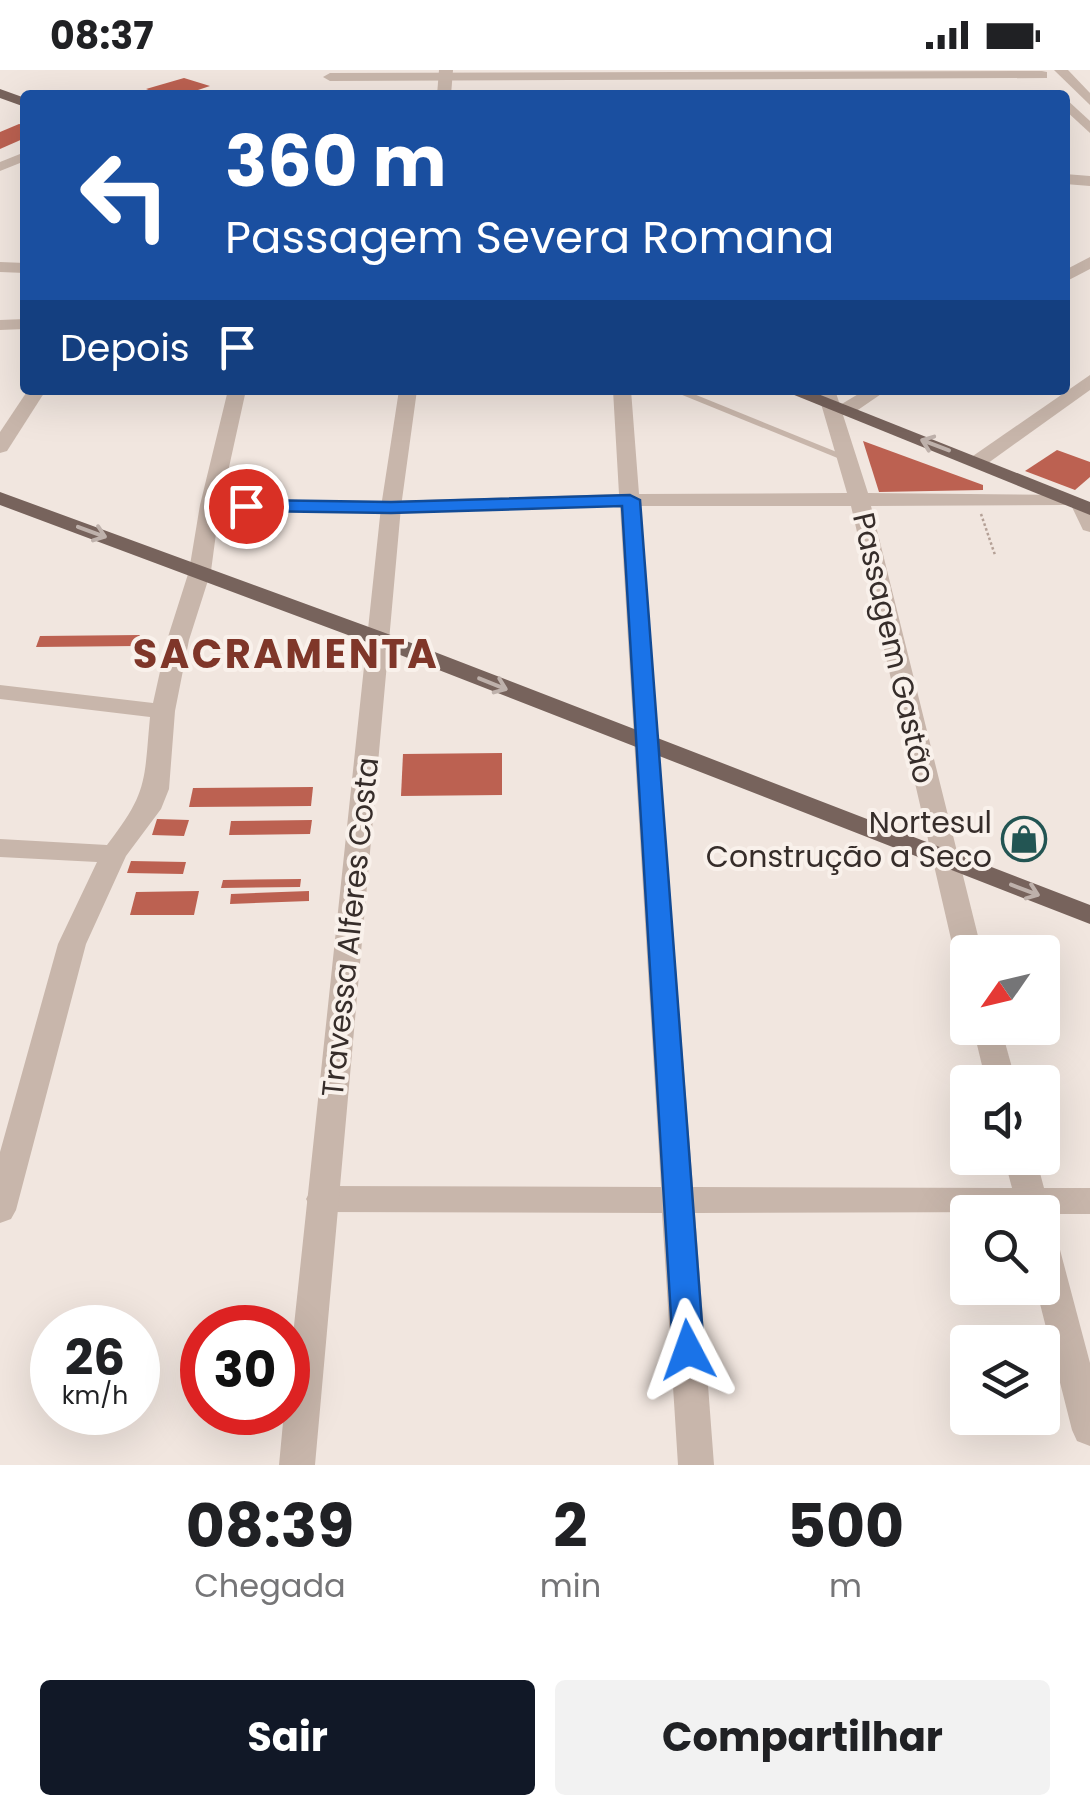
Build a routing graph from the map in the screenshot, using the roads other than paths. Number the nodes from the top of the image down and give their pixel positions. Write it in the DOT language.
graph roads {
  1 [pos="902,72"];
  2 [pos="989,72"];
  3 [pos="1040,72"];
  4 [pos="330,73"];
  5 [pos="445,73"];
  6 [pos="744,73"];
  7 [pos="1064,73"];
  8 [pos="1090,76"];
  9 [pos="1090,102"];
  10 [pos="1090,381"];
  11 [pos="34,395"];
  12 [pos="236,395"];
  13 [pos="407,395"];
  14 [pos="622,395"];
  15 [pos="688,395"];
  16 [pos="858,395"];
  17 [pos="833,401"];
  18 [pos="0,447"];
  19 [pos="844,457"];
  20 [pos="977,462"];
  21 [pos="0,498"];
  22 [pos="630,500"];
  23 [pos="860,502"];
  24 [pos="1078,504"];
  25 [pos="210,505"];
  26 [pos="391,507"];
  27 [pos="1090,526"];
  28 [pos="200,571"];
  29 [pos="380,639"];
  30 [pos="0,692"];
  31 [pos="163,711"];
  32 [pos="645,745"];
  33 [pos="0,848"];
  34 [pos="114,854"];
  35 [pos="944,858"];
  36 [pos="1090,915"];
  37 [pos="964,935"];
  38 [pos="678,1198"];
  39 [pos="322,1199"];
  40 [pos="1090,1201"];
  41 [pos="950,1204"];
  42 [pos="1060,1204"];
  43 [pos="0,1210"];
  44 [pos="1057,1305"];
  45 [pos="1090,1430"];
  46 [pos="297,1465"];
  47 [pos="696,1465"];
  1 -- 2 [label="street"];
  1 -- 6 [label="street"];
  2 -- 3 [label="street"];
  4 -- 5 [label="street"];
  5 -- 6 [label="street"];
  7 -- 8 [label="street"];
  7 -- 9 [label="street"];
  10 -- 20 [label="street"];
  11 -- 18 [label="street"];
  12 -- 25 [label="street"];
  13 -- 26 [label="street, Travessa Alferes Costa"];
  14 -- 22 [label="street"];
  15 -- 19 [label="lane"];
  16 -- 17 [label="street"];
  17 -- 19 [label="street, Passagem Gastão"];
  20 -- 17 [label="main road, one-way"];
  19 -- 23 [label="street, Passagem Gastão"];
  20 -- 24 [label="main road"];
  21 -- 28 [label="main road, one-way"];
  22 -- 23 [label="street"];
  22 -- 26 [label="street"];
  22 -- 32 [label="street"];
  23 -- 24 [label="street"];
  23 -- 35 [label="street, Passagem Gastão"];
  24 -- 27 [label="street"];
  25 -- 26 [label="street"];
  25 -- 28 [label="street"];
  26 -- 29 [label="street, Travessa Alferes Costa"];
  28 -- 29 [label="main road"];
  28 -- 31 [label="street"];
  29 -- 32 [label="main road, one-way"];
  29 -- 39 [label="street, Travessa Alferes Costa"];
  30 -- 31 [label="street"];
  31 -- 34 [label="street"];
  32 -- 35 [label="main road"];
  32 -- 38 [label="street"];
  33 -- 34 [label="street"];
  34 -- 43 [label="street"];
  35 -- 36 [label="main road, one-way"];
  35 -- 37 [label="street, Passagem Gastão"];
  38 -- 39 [label="street"];
  38 -- 41 [label="street"];
  38 -- 47 [label="street"];
  39 -- 46 [label="street, Travessa Alferes Costa"];
  40 -- 42 [label="street"];
  44 -- 45 [label="street"];
}
